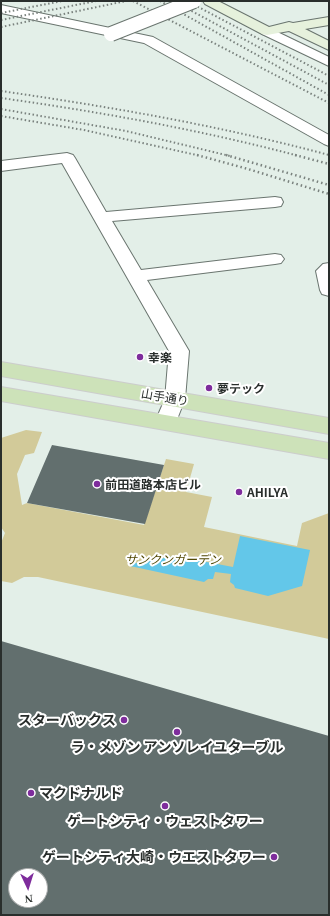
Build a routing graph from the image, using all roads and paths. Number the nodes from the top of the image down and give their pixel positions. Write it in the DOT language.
graph roads {
  1 [pos="194,1"];
  2 [pos="209,1"];
  3 [pos="1,9"];
  4 [pos="272,18"];
  5 [pos="329,21"];
  6 [pos="292,27"];
  7 [pos="267,31"];
  8 [pos="117,40"];
  9 [pos="329,46"];
  10 [pos="329,62"];
  11 [pos="329,140"];
  12 [pos="1,166"];
  13 [pos="275,202"];
  14 [pos="102,217"];
  15 [pos="275,259"];
  16 [pos="329,268"];
  17 [pos="136,276"];
  18 [pos="329,290"];
  19 [pos="1,368"];
  20 [pos="1,394"];
  21 [pos="175,399"];
  22 [pos="166,422"];
  23 [pos="329,426"];
  24 [pos="329,451"];
  1 -- 8 [label="street, bridge"];
  2 -- 7 [label="street"];
  3 -- 11 [label="street"];
  4 -- 6 [label="street"];
  5 -- 6 [label="street"];
  6 -- 7 [label="street"];
  6 -- 9 [label="street"];
  7 -- 10 [label="street"];
  12 -- 14 [label="street"];
  13 -- 14 [label="street"];
  14 -- 17 [label="street"];
  15 -- 17 [label="street"];
  16 -- 18 [label="street"];
  17 -- 21 [label="street"];
  19 -- 21 [label="main road, 山手通り"];
  20 -- 22 [label="main road, 山手通り"];
  21 -- 22 [label="street"];
  21 -- 23 [label="main road, 山手通り"];
  22 -- 24 [label="main road, 山手通り"];
}
